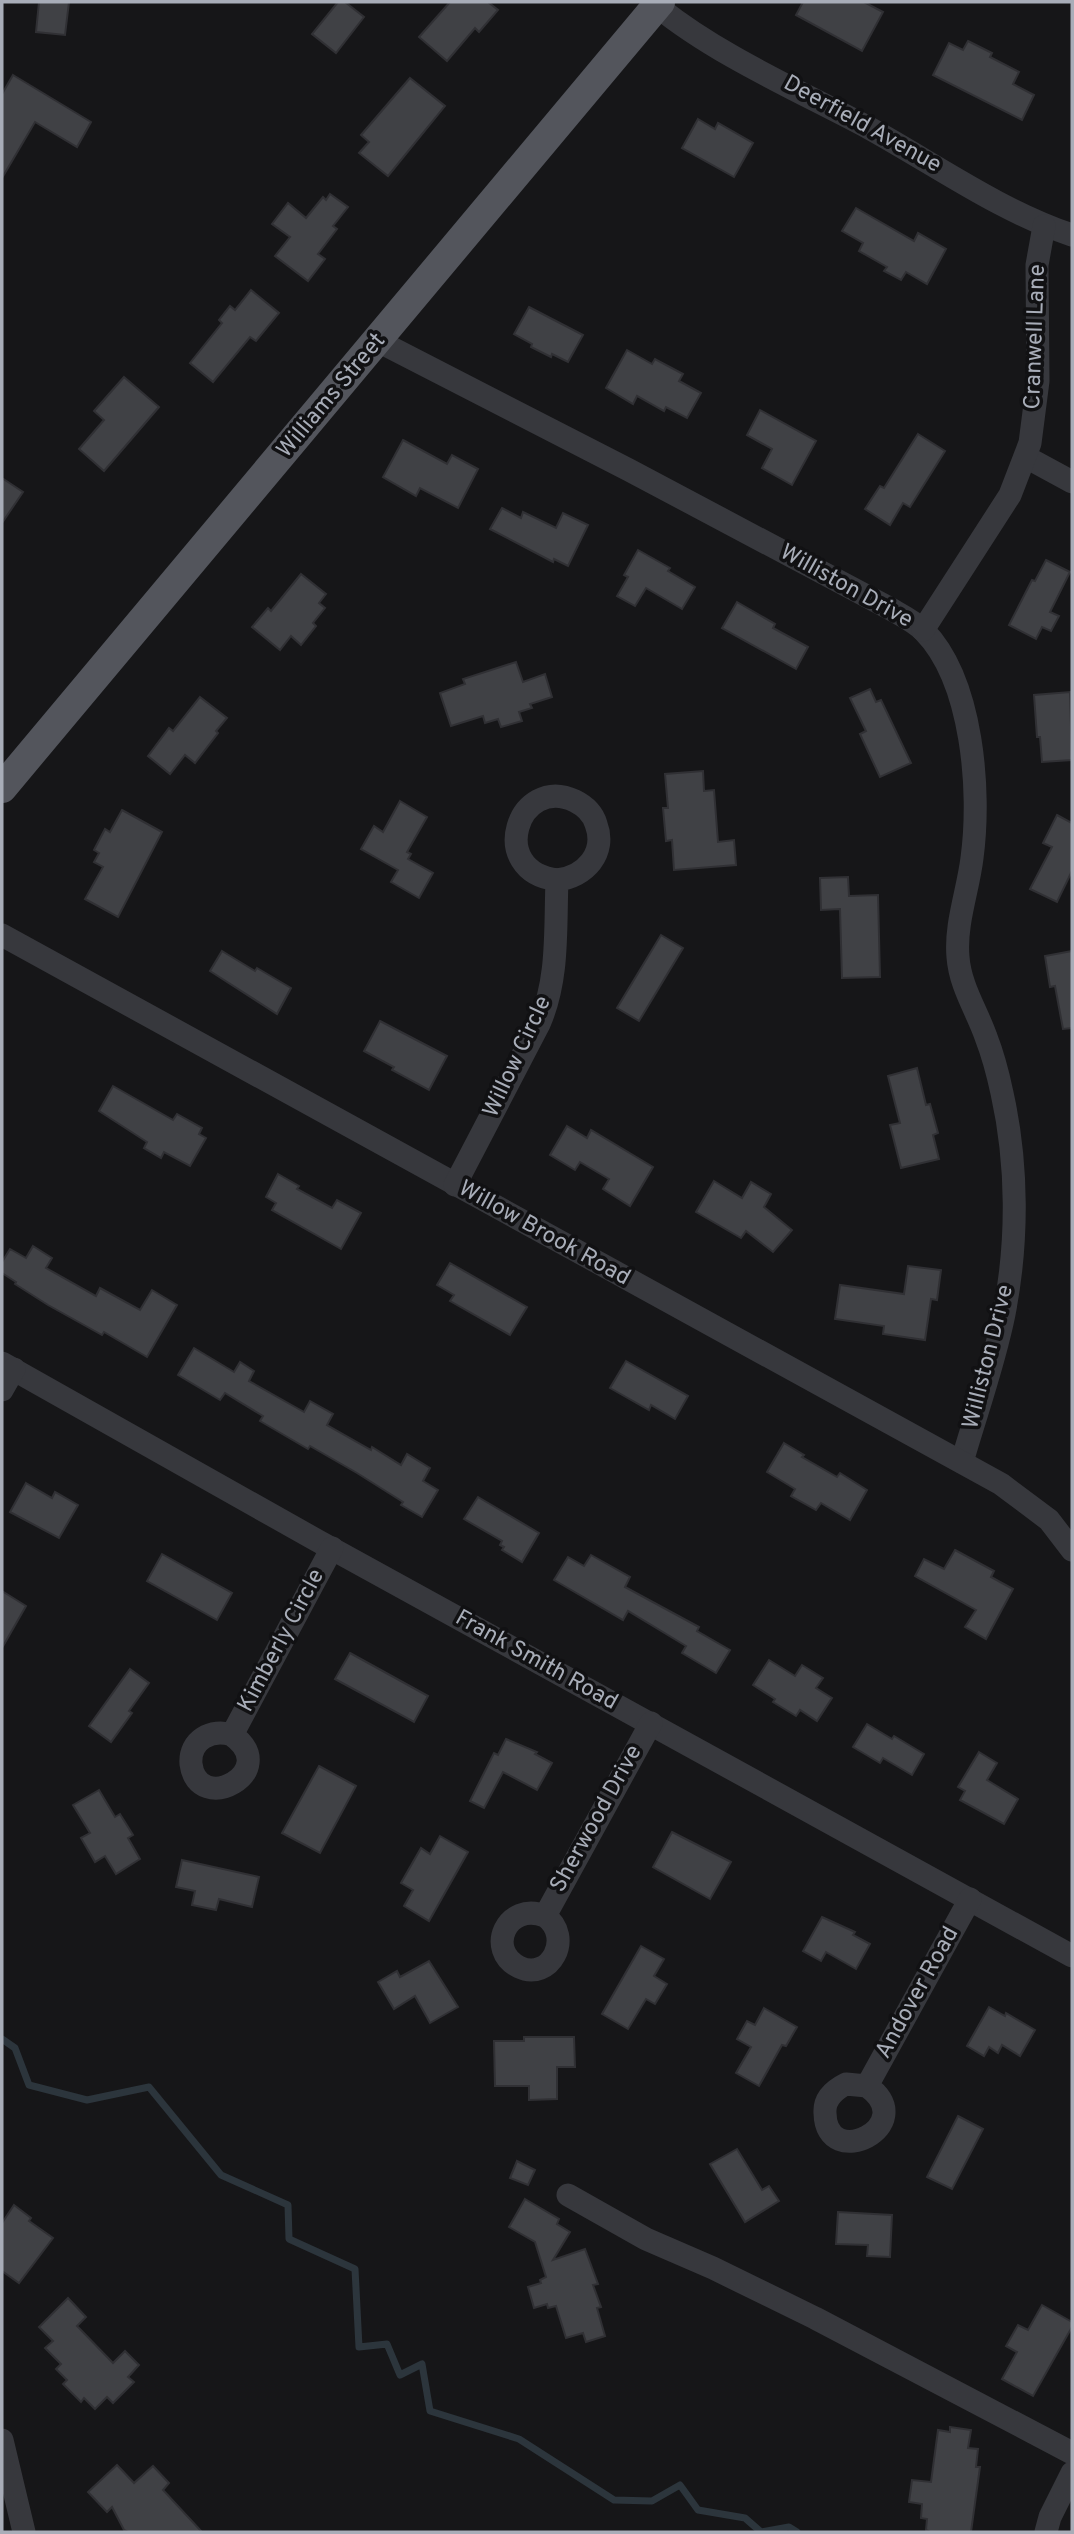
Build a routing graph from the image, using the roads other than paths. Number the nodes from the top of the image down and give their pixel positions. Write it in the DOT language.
graph roads {
  1 [pos="659,4"];
  2 [pos="1044,226"];
  3 [pos="1072,235"];
  4 [pos="378,341"];
  5 [pos="1026,457"];
  6 [pos="1072,482"];
  7 [pos="923,630"];
  8 [pos="2,788"];
  9 [pos="557,880"];
  10 [pos="2,935"];
  11 [pos="455,1185"];
  12 [pos="8,1366"];
  13 [pos="2,1390"];
  14 [pos="962,1462"];
  15 [pos="332,1548"];
  16 [pos="1072,1550"];
  17 [pos="651,1723"];
  18 [pos="232,1735"];
  19 [pos="970,1899"];
  20 [pos="545,1916"];
  21 [pos="1072,1956"];
  22 [pos="867,2087"];
  23 [pos="568,2195"];
  24 [pos="2,2440"];
  25 [pos="1072,2453"];
  26 [pos="1072,2473"];
  27 [pos="23,2532"];
  28 [pos="1046,2532"];
  1 -- 2 [label="street, Deerfield Avenue"];
  1 -- 4 [label="main road, Williams Street"];
  2 -- 3 [label="street, Deerfield Avenue"];
  2 -- 5 [label="street, Cranwell Lane"];
  4 -- 7 [label="street, Williston Drive"];
  4 -- 8 [label="main road, Williams Street"];
  5 -- 6 [label="street"];
  5 -- 7 [label="street, Cranwell Lane"];
  7 -- 14 [label="street, Williston Drive"];
  9 -- 11 [label="street, Willow Circle"];
  10 -- 11 [label="street, Willow Brook Road"];
  11 -- 14 [label="street, Willow Brook Road"];
  12 -- 13 [label="street"];
  12 -- 15 [label="street, Frank Smith Road"];
  14 -- 16 [label="street, Willow Brook Road"];
  15 -- 17 [label="street, Frank Smith Road"];
  15 -- 18 [label="street, Kimberly Circle"];
  17 -- 19 [label="street, Frank Smith Road"];
  17 -- 20 [label="street, Sherwood Drive"];
  19 -- 21 [label="street, Frank Smith Road"];
  19 -- 22 [label="street, Andover Road"];
  23 -- 25 [label="street"];
  24 -- 27 [label="street"];
  26 -- 28 [label="street"];
}
